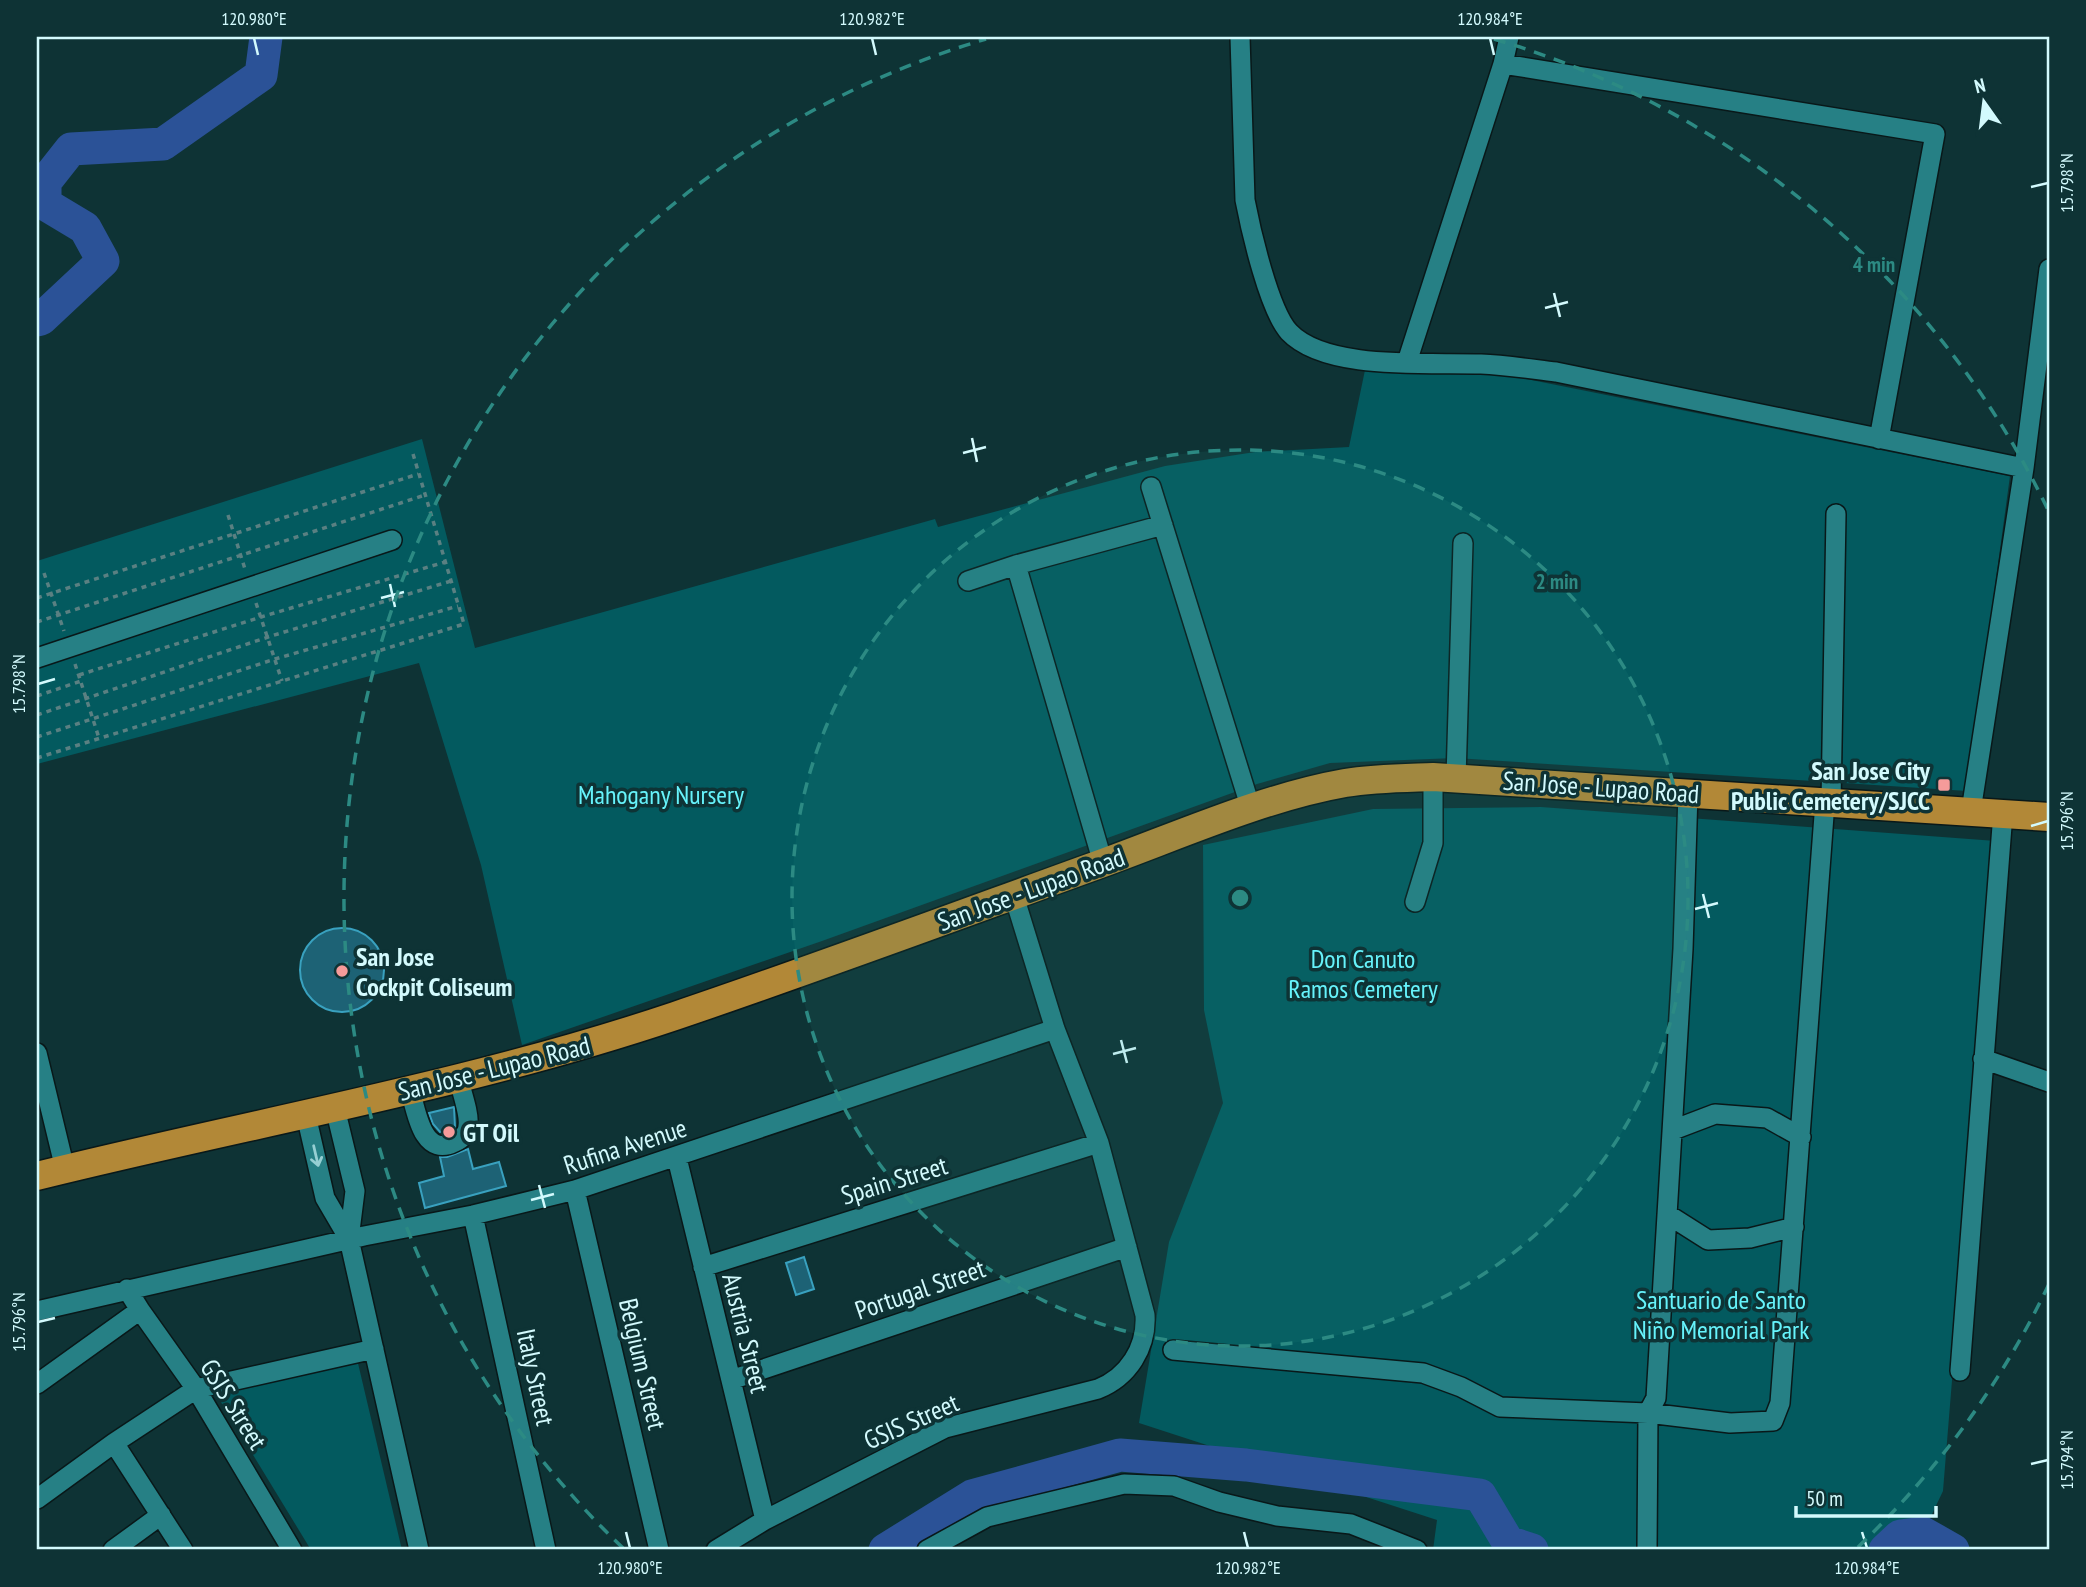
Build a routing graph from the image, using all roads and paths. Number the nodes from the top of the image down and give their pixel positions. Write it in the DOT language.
graph roads {
  1 [pos="1240,37"];
  2 [pos="1509,37"];
  3 [pos="1503,64"];
  4 [pos="2049,269"];
  5 [pos="1407,362"];
  6 [pos="1879,439"];
  7 [pos="413,454"];
  8 [pos="2024,468"];
  9 [pos="418,474"];
  10 [pos="1151,487"];
  11 [pos="425,495"];
  12 [pos="1836,514"];
  13 [pos="1163,525"];
  14 [pos="392,540"];
  15 [pos="1463,543"];
  16 [pos="445,562"];
  17 [pos="1016,565"];
  18 [pos="451,581"];
  19 [pos="968,581"];
  20 [pos="37,598"];
  21 [pos="458,606"];
  22 [pos="37,622"];
  23 [pos="37,658"];
  24 [pos="79,675"];
  25 [pos="81,681"];
  26 [pos="37,696"];
  27 [pos="37,715"];
  28 [pos="37,737"];
  29 [pos="37,758"];
  30 [pos="1444,778"];
  31 [pos="1688,793"];
  32 [pos="1828,803"];
  33 [pos="1251,809"];
  34 [pos="1971,811"];
  35 [pos="2003,813"];
  36 [pos="2049,817"];
  37 [pos="1103,863"];
  38 [pos="1013,895"];
  39 [pos="1415,902"];
  40 [pos="1055,1029"];
  41 [pos="37,1053"];
  42 [pos="1983,1059"];
  43 [pos="458,1077"];
  44 [pos="2049,1082"];
  45 [pos="410,1089"];
  46 [pos="335,1108"];
  47 [pos="306,1115"];
  48 [pos="1673,1130"];
  49 [pos="1801,1137"];
  50 [pos="1099,1143"];
  51 [pos="677,1158"];
  52 [pos="65,1170"];
  53 [pos="37,1176"];
  54 [pos="575,1190"];
  55 [pos="1667,1214"];
  56 [pos="473,1215"];
  57 [pos="1794,1227"];
  58 [pos="349,1239"];
  59 [pos="1127,1247"];
  60 [pos="704,1268"];
  61 [pos="127,1289"];
  62 [pos="140,1310"];
  63 [pos="37,1311"];
  64 [pos="374,1349"];
  65 [pos="1172,1350"];
  66 [pos="1960,1371"];
  67 [pos="731,1380"];
  68 [pos="37,1384"];
  69 [pos="196,1389"];
  70 [pos="1648,1413"];
  71 [pos="114,1443"];
  72 [pos="37,1499"];
  73 [pos="161,1515"];
  74 [pos="765,1520"];
  75 [pos="728,1547"];
  76 [pos="113,1550"];
  77 [pos="183,1550"];
  78 [pos="292,1550"];
  79 [pos="419,1550"];
  80 [pos="547,1550"];
  81 [pos="659,1550"];
  82 [pos="927,1550"];
  83 [pos="1417,1550"];
  84 [pos="1647,1550"];
  1 -- 5 [label="street"];
  2 -- 3 [label="street"];
  3 -- 5 [label="street"];
  3 -- 6 [label="street"];
  4 -- 8 [label="street"];
  5 -- 6 [label="street"];
  6 -- 8 [label="street"];
  7 -- 9 [label="path"];
  8 -- 34 [label="street"];
  9 -- 11 [label="path"];
  9 -- 20 [label="path"];
  10 -- 13 [label="street"];
  11 -- 16 [label="path"];
  11 -- 22 [label="path"];
  12 -- 32 [label="street"];
  13 -- 17 [label="street"];
  13 -- 33 [label="street"];
  14 -- 23 [label="street"];
  15 -- 30 [label="street"];
  16 -- 18 [label="path"];
  16 -- 24 [label="path"];
  17 -- 19 [label="street"];
  17 -- 37 [label="street"];
  18 -- 21 [label="path"];
  18 -- 27 [label="path"];
  21 -- 28 [label="path"];
  21 -- 29 [label="path"];
  25 -- 26 [label="path"];
  30 -- 31 [label="highway, San Jose - Lupao Road"];
  30 -- 33 [label="highway, San Jose - Lupao Road"];
  30 -- 39 [label="street"];
  31 -- 32 [label="highway, San Jose - Lupao Road"];
  31 -- 48 [label="street"];
  32 -- 34 [label="highway, San Jose - Lupao Road"];
  32 -- 49 [label="street"];
  33 -- 37 [label="highway, San Jose - Lupao Road"];
  34 -- 35 [label="highway, San Jose - Lupao Road"];
  35 -- 36 [label="highway, San Jose - Lupao Road"];
  35 -- 42 [label="street"];
  37 -- 38 [label="highway, San Jose - Lupao Road"];
  38 -- 40 [label="street"];
  38 -- 43 [label="highway, San Jose - Lupao Road"];
  40 -- 50 [label="street"];
  40 -- 51 [label="street, Rufina Avenue"];
  41 -- 52 [label="street"];
  42 -- 44 [label="street"];
  42 -- 66 [label="street"];
  43 -- 45 [label="highway, San Jose - Lupao Road"];
  43 -- 45 [label="street"];
  45 -- 46 [label="highway, San Jose - Lupao Road"];
  46 -- 47 [label="highway, San Jose - Lupao Road"];
  46 -- 58 [label="street"];
  47 -- 52 [label="highway, San Jose - Lupao Road"];
  47 -- 58 [label="street, one-way"];
  48 -- 49 [label="street"];
  48 -- 55 [label="street"];
  49 -- 57 [label="street"];
  50 -- 59 [label="street"];
  50 -- 60 [label="street, Spain Street"];
  51 -- 54 [label="street, Rufina Avenue"];
  51 -- 60 [label="street, Austria Street"];
  52 -- 53 [label="highway, San Jose - Lupao Road"];
  54 -- 56 [label="street, Rufina Avenue"];
  54 -- 81 [label="street, Belgium Street"];
  55 -- 57 [label="street"];
  55 -- 70 [label="street"];
  56 -- 58 [label="street, Rufina Avenue"];
  56 -- 80 [label="street, Italy Street"];
  57 -- 70 [label="street"];
  58 -- 61 [label="street, Rufina Avenue"];
  58 -- 64 [label="street"];
  59 -- 67 [label="street, Portugal Street"];
  59 -- 74 [label="street, GSIS Street"];
  60 -- 67 [label="street, Austria Street"];
  61 -- 62 [label="street, GSIS Street"];
  61 -- 63 [label="street, Rufina Avenue"];
  62 -- 68 [label="street"];
  62 -- 69 [label="street, GSIS Street"];
  64 -- 69 [label="street"];
  64 -- 79 [label="street"];
  65 -- 70 [label="street"];
  67 -- 74 [label="street, Austria Street"];
  69 -- 71 [label="street"];
  69 -- 78 [label="street, GSIS Street"];
  70 -- 84 [label="street"];
  71 -- 72 [label="street"];
  71 -- 73 [label="street"];
  73 -- 76 [label="street"];
  73 -- 77 [label="street"];
  74 -- 75 [label="street, GSIS Street"];
  82 -- 83 [label="street"];
}
